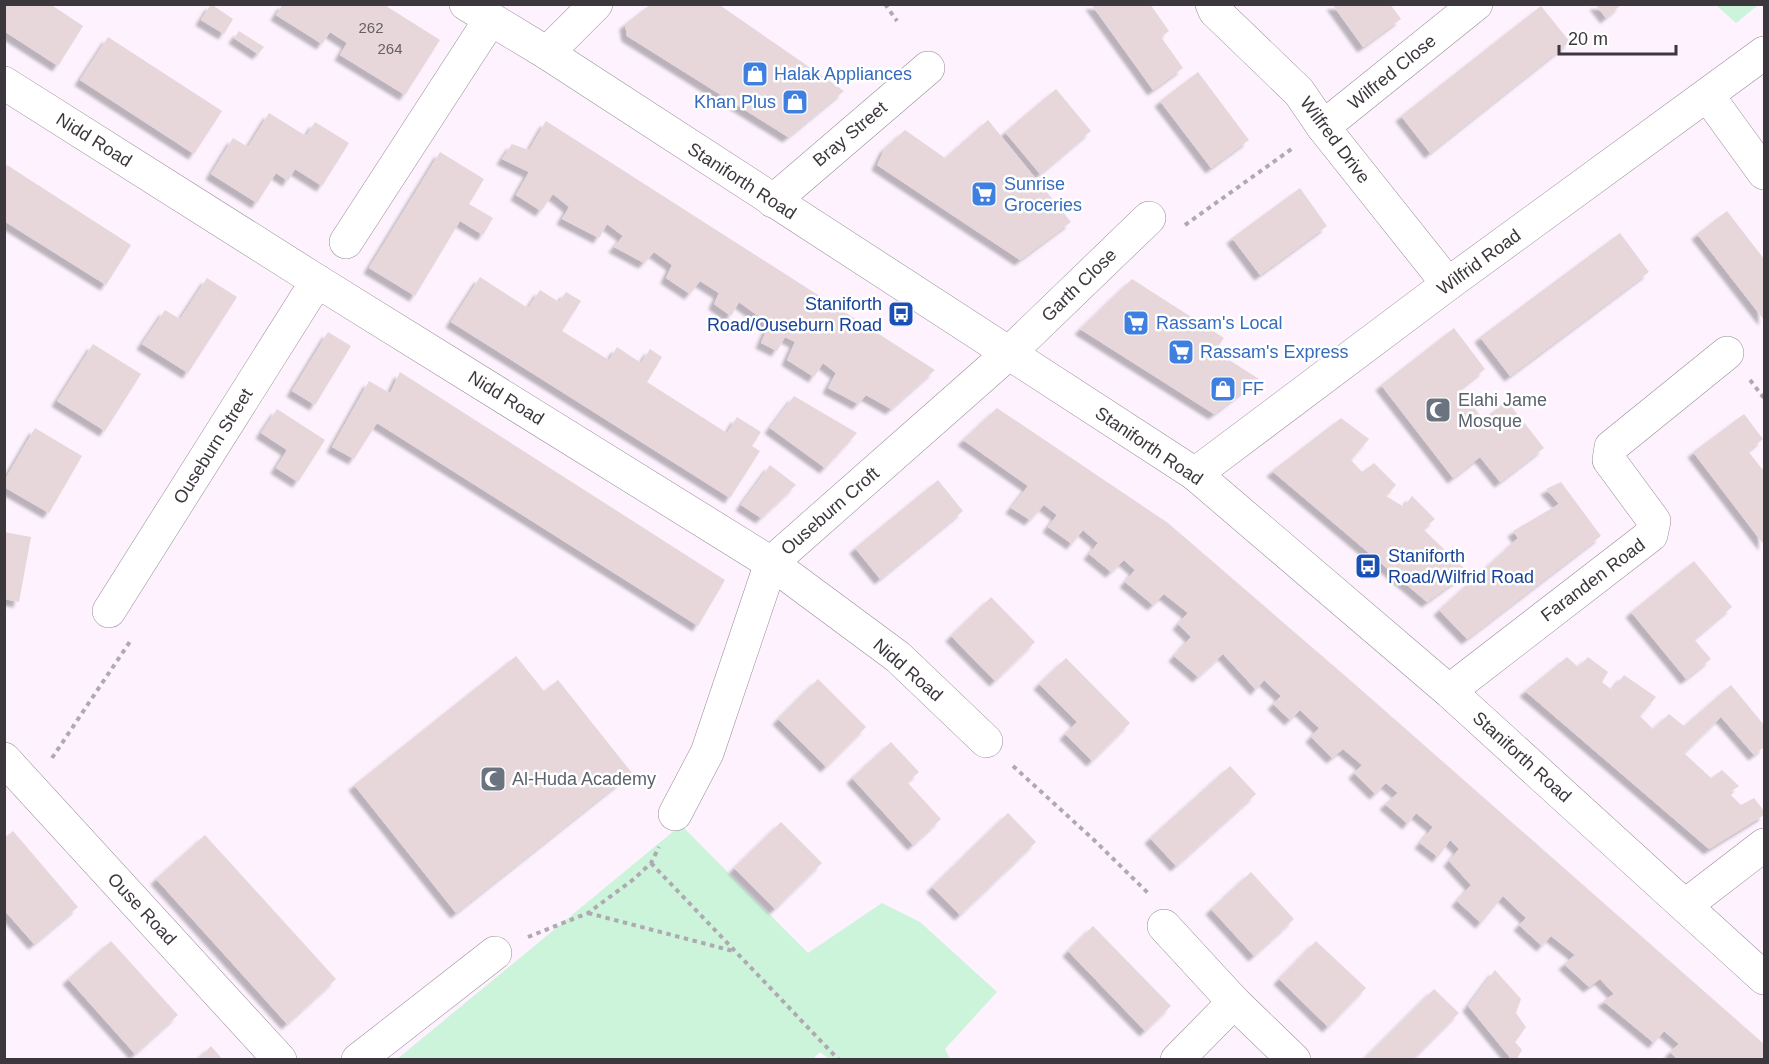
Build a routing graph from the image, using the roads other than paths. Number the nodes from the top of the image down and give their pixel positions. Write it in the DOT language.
graph roads {
  1 [pos="596,4"];
  2 [pos="1212,4"];
  3 [pos="1463,8"];
  4 [pos="478,12"];
  5 [pos="547,53"];
  6 [pos="1764,53"];
  7 [pos="928,68"];
  8 [pos="4,83"];
  9 [pos="1708,96"];
  10 [pos="1323,127"];
  11 [pos="1764,173"];
  12 [pos="773,201"];
  13 [pos="1149,218"];
  14 [pos="346,242"];
  15 [pos="316,281"];
  16 [pos="1448,284"];
  17 [pos="1009,353"];
  18 [pos="1726,353"];
  19 [pos="1195,474"];
  20 [pos="771,563"];
  21 [pos="109,611"];
  22 [pos="1449,691"];
  23 [pos="986,741"];
  24 [pos="4,759"];
  25 [pos="675,814"];
  26 [pos="1764,845"];
  27 [pos="1686,905"];
  28 [pos="1164,926"];
  29 [pos="495,953"];
  30 [pos="1764,978"];
  31 [pos="1234,1002"];
  32 [pos="280,1059"];
  33 [pos="358,1059"];
  34 [pos="1176,1059"];
  35 [pos="1294,1059"];
  1 -- 5 [label="street"];
  2 -- 10 [label="street, Wilfred Drive"];
  3 -- 10 [label="street, Wilfred Close"];
  4 -- 5 [label="street, Staniforth Road"];
  4 -- 14 [label="street"];
  5 -- 12 [label="street, Staniforth Road"];
  6 -- 9 [label="street, Wilfrid Road"];
  7 -- 12 [label="street, Bray Street"];
  8 -- 15 [label="street, Nidd Road"];
  9 -- 11 [label="street"];
  9 -- 16 [label="street, Wilfrid Road"];
  10 -- 16 [label="street, Wilfred Drive"];
  12 -- 17 [label="street, Staniforth Road"];
  13 -- 17 [label="street, Garth Close"];
  15 -- 20 [label="street, Nidd Road"];
  15 -- 21 [label="street, Ouseburn Street"];
  16 -- 19 [label="street, Wilfrid Road"];
  17 -- 19 [label="street, Staniforth Road"];
  17 -- 20 [label="street, Ouseburn Croft"];
  18 -- 22 [label="street, Faranden Road"];
  19 -- 22 [label="street, Staniforth Road"];
  20 -- 23 [label="street, Nidd Road"];
  20 -- 25 [label="street, Ouseburn Croft"];
  22 -- 27 [label="street, Staniforth Road"];
  24 -- 32 [label="street, Ouse Road"];
  26 -- 27 [label="street"];
  27 -- 30 [label="street, Staniforth Road"];
  28 -- 31 [label="street"];
  29 -- 33 [label="street"];
  31 -- 34 [label="street"];
  31 -- 35 [label="street"];
}
